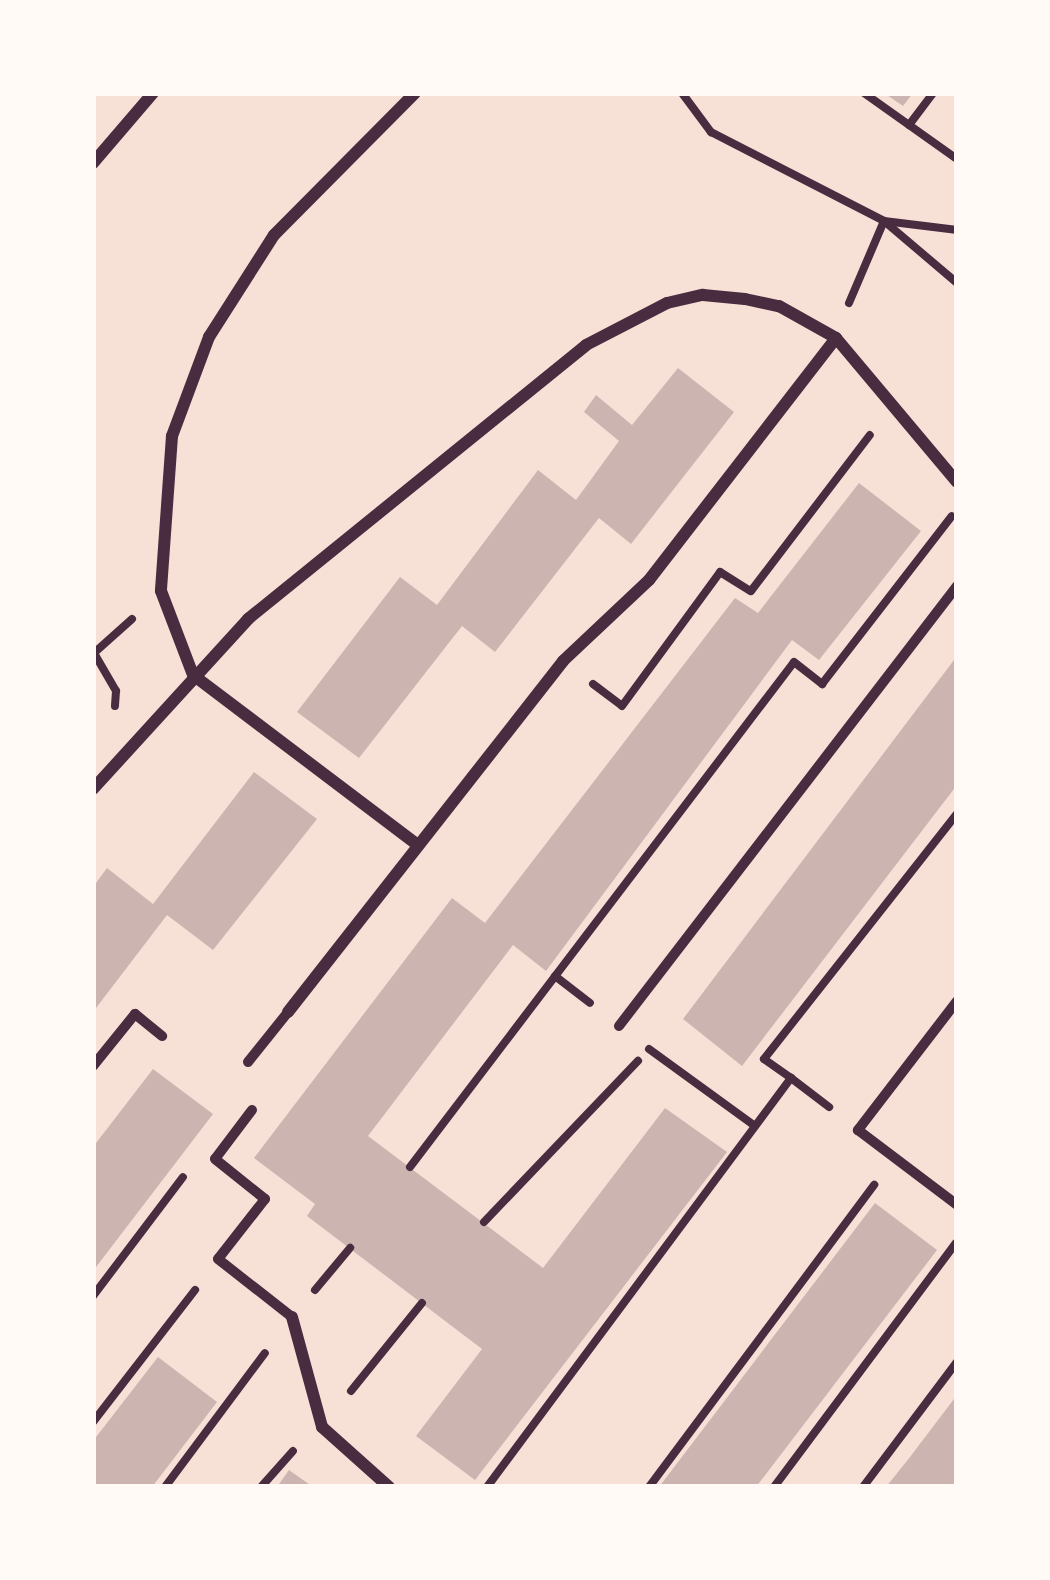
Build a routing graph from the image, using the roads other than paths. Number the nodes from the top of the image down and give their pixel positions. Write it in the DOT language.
graph roads {
  1 [pos="153,93"];
  2 [pos="415,93"];
  3 [pos="93,163"];
  4 [pos="836,338"];
  5 [pos="957,482"];
  6 [pos="957,586"];
  7 [pos="193,674"];
  8 [pos="93,789"];
  9 [pos="418,845"];
  10 [pos="957,1000"];
  11 [pos="289,1012"];
  12 [pos="620,1026"];
  13 [pos="162,1036"];
  14 [pos="248,1062"];
  15 [pos="93,1066"];
  16 [pos="252,1110"];
  17 [pos="957,1205"];
  18 [pos="292,1317"];
  19 [pos="389,1487"];
  1 -- 3 [label="street"];
  2 -- 7 [label="street"];
  4 -- 5 [label="street"];
  4 -- 7 [label="street"];
  4 -- 9 [label="street"];
  6 -- 12 [label="street"];
  7 -- 8 [label="street"];
  7 -- 9 [label="street"];
  9 -- 11 [label="street"];
  10 -- 17 [label="street"];
  11 -- 14 [label="street"];
  13 -- 15 [label="street"];
  16 -- 18 [label="street"];
  18 -- 19 [label="street"];
}
